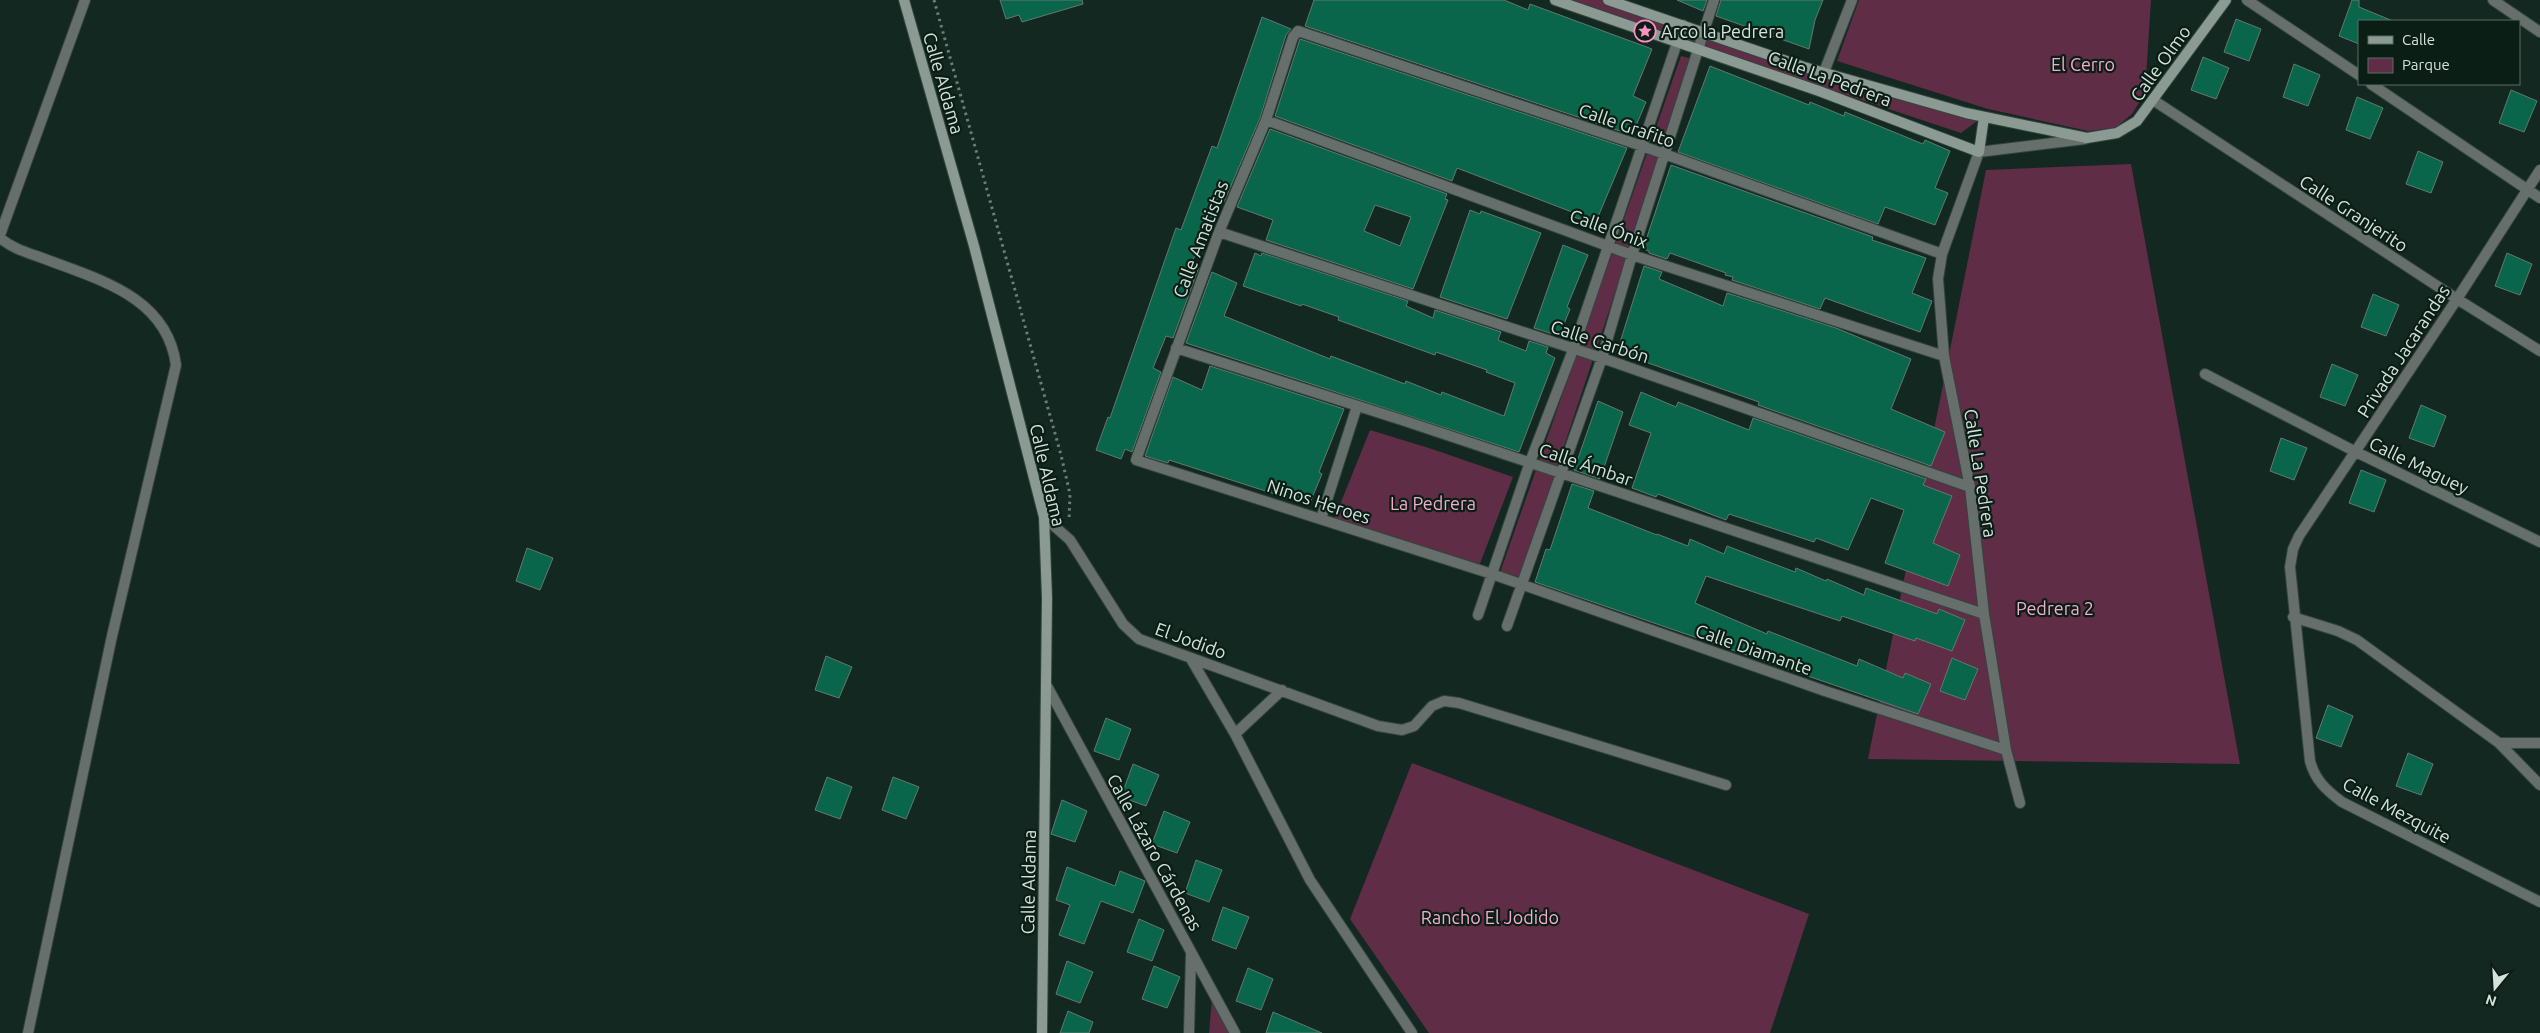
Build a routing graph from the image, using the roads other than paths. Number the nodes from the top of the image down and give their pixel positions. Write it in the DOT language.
graph roads {
  1 [pos="85,0"];
  2 [pos="904,0"];
  3 [pos="1555,0"];
  4 [pos="1608,0"];
  5 [pos="1714,0"];
  6 [pos="1852,0"];
  7 [pos="2226,0"];
  8 [pos="2246,0"];
  9 [pos="2493,0"];
  10 [pos="1683,25"];
  11 [pos="1298,32"];
  12 [pos="1702,32"];
  13 [pos="2540,32"];
  14 [pos="1675,42"];
  15 [pos="1698,50"];
  16 [pos="1824,72"];
  17 [pos="2358,74"];
  18 [pos="2374,85"];
  19 [pos="2153,100"];
  20 [pos="1984,117"];
  21 [pos="1266,120"];
  22 [pos="2087,138"];
  23 [pos="1642,146"];
  24 [pos="1979,152"];
  25 [pos="1664,155"];
  26 [pos="2540,170"];
  27 [pos="2528,188"];
  28 [pos="2540,198"];
  29 [pos="1219,232"];
  30 [pos="0,237"];
  31 [pos="1608,245"];
  32 [pos="1942,254"];
  33 [pos="1632,255"];
  34 [pos="2457,300"];
  35 [pos="1176,348"];
  36 [pos="1572,350"];
  37 [pos="2540,351"];
  38 [pos="1944,356"];
  39 [pos="1602,358"];
  40 [pos="2205,374"];
  41 [pos="1358,406"];
  42 [pos="2356,452"];
  43 [pos="1136,460"];
  44 [pos="1530,462"];
  45 [pos="1561,474"];
  46 [pos="1970,487"];
  47 [pos="1044,517"];
  48 [pos="1321,518"];
  49 [pos="2540,542"];
  50 [pos="2293,549"];
  51 [pos="1492,574"];
  52 [pos="1522,584"];
  53 [pos="1984,614"];
  54 [pos="1478,615"];
  55 [pos="2294,617"];
  56 [pos="1507,626"];
  57 [pos="1191,659"];
  58 [pos="1047,686"];
  59 [pos="1282,690"];
  60 [pos="1234,734"];
  61 [pos="2540,743"];
  62 [pos="2499,744"];
  63 [pos="2006,750"];
  64 [pos="1726,785"];
  65 [pos="2540,785"];
  66 [pos="2020,803"];
  67 [pos="2540,902"];
  68 [pos="1191,952"];
  69 [pos="28,1033"];
  70 [pos="1042,1033"];
  71 [pos="1189,1033"];
  72 [pos="1236,1033"];
  73 [pos="1412,1033"];
  1 -- 30 [label="street"];
  2 -- 47 [label="main road, Calle Aldama"];
  3 -- 14 [label="main road, Calle La Pedrera"];
  4 -- 10 [label="main road, Calle La Pedrera"];
  5 -- 12 [label="street"];
  6 -- 16 [label="street"];
  7 -- 19 [label="main road, Calle Olmo"];
  8 -- 17 [label="street"];
  9 -- 13 [label="street"];
  10 -- 12 [label="main road, Calle La Pedrera"];
  10 -- 14 [label="street"];
  11 -- 21 [label="street, Calle Amatistas"];
  11 -- 23 [label="street, Calle Grafito"];
  12 -- 15 [label="street"];
  12 -- 16 [label="main road, Calle La Pedrera"];
  14 -- 15 [label="main road, Calle La Pedrera"];
  14 -- 23 [label="street"];
  15 -- 24 [label="main road, Calle La Pedrera"];
  15 -- 25 [label="street"];
  16 -- 20 [label="main road, Calle La Pedrera"];
  18 -- 27 [label="street"];
  19 -- 22 [label="main road, Calle Olmo"];
  19 -- 34 [label="street, Calle Granjerito"];
  20 -- 22 [label="main road"];
  20 -- 24 [label="main road, Calle La Pedrera"];
  21 -- 29 [label="street, Calle Amatistas"];
  21 -- 31 [label="street, Calle Ónix"];
  22 -- 24 [label="street"];
  23 -- 25 [label="street, Calle Grafito"];
  23 -- 31 [label="street"];
  24 -- 32 [label="street, Calle La Pedrera"];
  25 -- 32 [label="street, Calle Grafito"];
  25 -- 33 [label="street"];
  26 -- 27 [label="street, Privada Jacarandas"];
  27 -- 28 [label="street"];
  27 -- 34 [label="street, Privada Jacarandas"];
  29 -- 35 [label="street, Calle Amatistas"];
  29 -- 36 [label="street, Calle Carbón"];
  30 -- 69 [label="street"];
  31 -- 33 [label="street, Calle Ónix"];
  31 -- 36 [label="street"];
  32 -- 38 [label="street, Calle La Pedrera"];
  33 -- 38 [label="street, Calle Ónix"];
  33 -- 39 [label="street"];
  34 -- 37 [label="street, Calle Granjerito"];
  34 -- 42 [label="street, Privada Jacarandas"];
  35 -- 41 [label="street, Calle Ámbar"];
  35 -- 43 [label="street, Calle Amatistas"];
  36 -- 39 [label="street, Calle Carbón"];
  36 -- 44 [label="street"];
  38 -- 46 [label="street, Calle La Pedrera"];
  39 -- 45 [label="street"];
  39 -- 46 [label="street, Calle Carbón"];
  40 -- 42 [label="street, Calle Maguey"];
  41 -- 44 [label="street, Calle Ámbar"];
  41 -- 48 [label="street"];
  42 -- 49 [label="street, Calle Maguey"];
  42 -- 50 [label="street, Privada Jacarandas"];
  43 -- 48 [label="street, Ninos Heroes"];
  44 -- 45 [label="street, Calle Ámbar"];
  44 -- 51 [label="street"];
  45 -- 52 [label="street"];
  45 -- 53 [label="street, Calle Ámbar"];
  46 -- 53 [label="street, Calle La Pedrera"];
  47 -- 57 [label="street, El Jodido"];
  47 -- 58 [label="main road, Calle Aldama"];
  48 -- 51 [label="street, Ninos Heroes"];
  50 -- 55 [label="street, Calle Mezquite"];
  51 -- 52 [label="street, Calle Diamante"];
  51 -- 54 [label="street"];
  52 -- 56 [label="street"];
  52 -- 63 [label="street, Calle Diamante"];
  53 -- 63 [label="street, Calle La Pedrera"];
  55 -- 62 [label="street"];
  55 -- 67 [label="street, Calle Mezquite"];
  57 -- 59 [label="street, El Jodido"];
  57 -- 60 [label="street"];
  58 -- 68 [label="street, Calle Lázaro Cárdenas"];
  58 -- 70 [label="main road, Calle Aldama"];
  59 -- 60 [label="street"];
  59 -- 64 [label="street, El Jodido"];
  60 -- 73 [label="street"];
  61 -- 62 [label="street"];
  62 -- 65 [label="street"];
  63 -- 66 [label="street, Calle La Pedrera"];
  68 -- 71 [label="street"];
  68 -- 72 [label="street, Calle Lázaro Cárdenas"];
}
